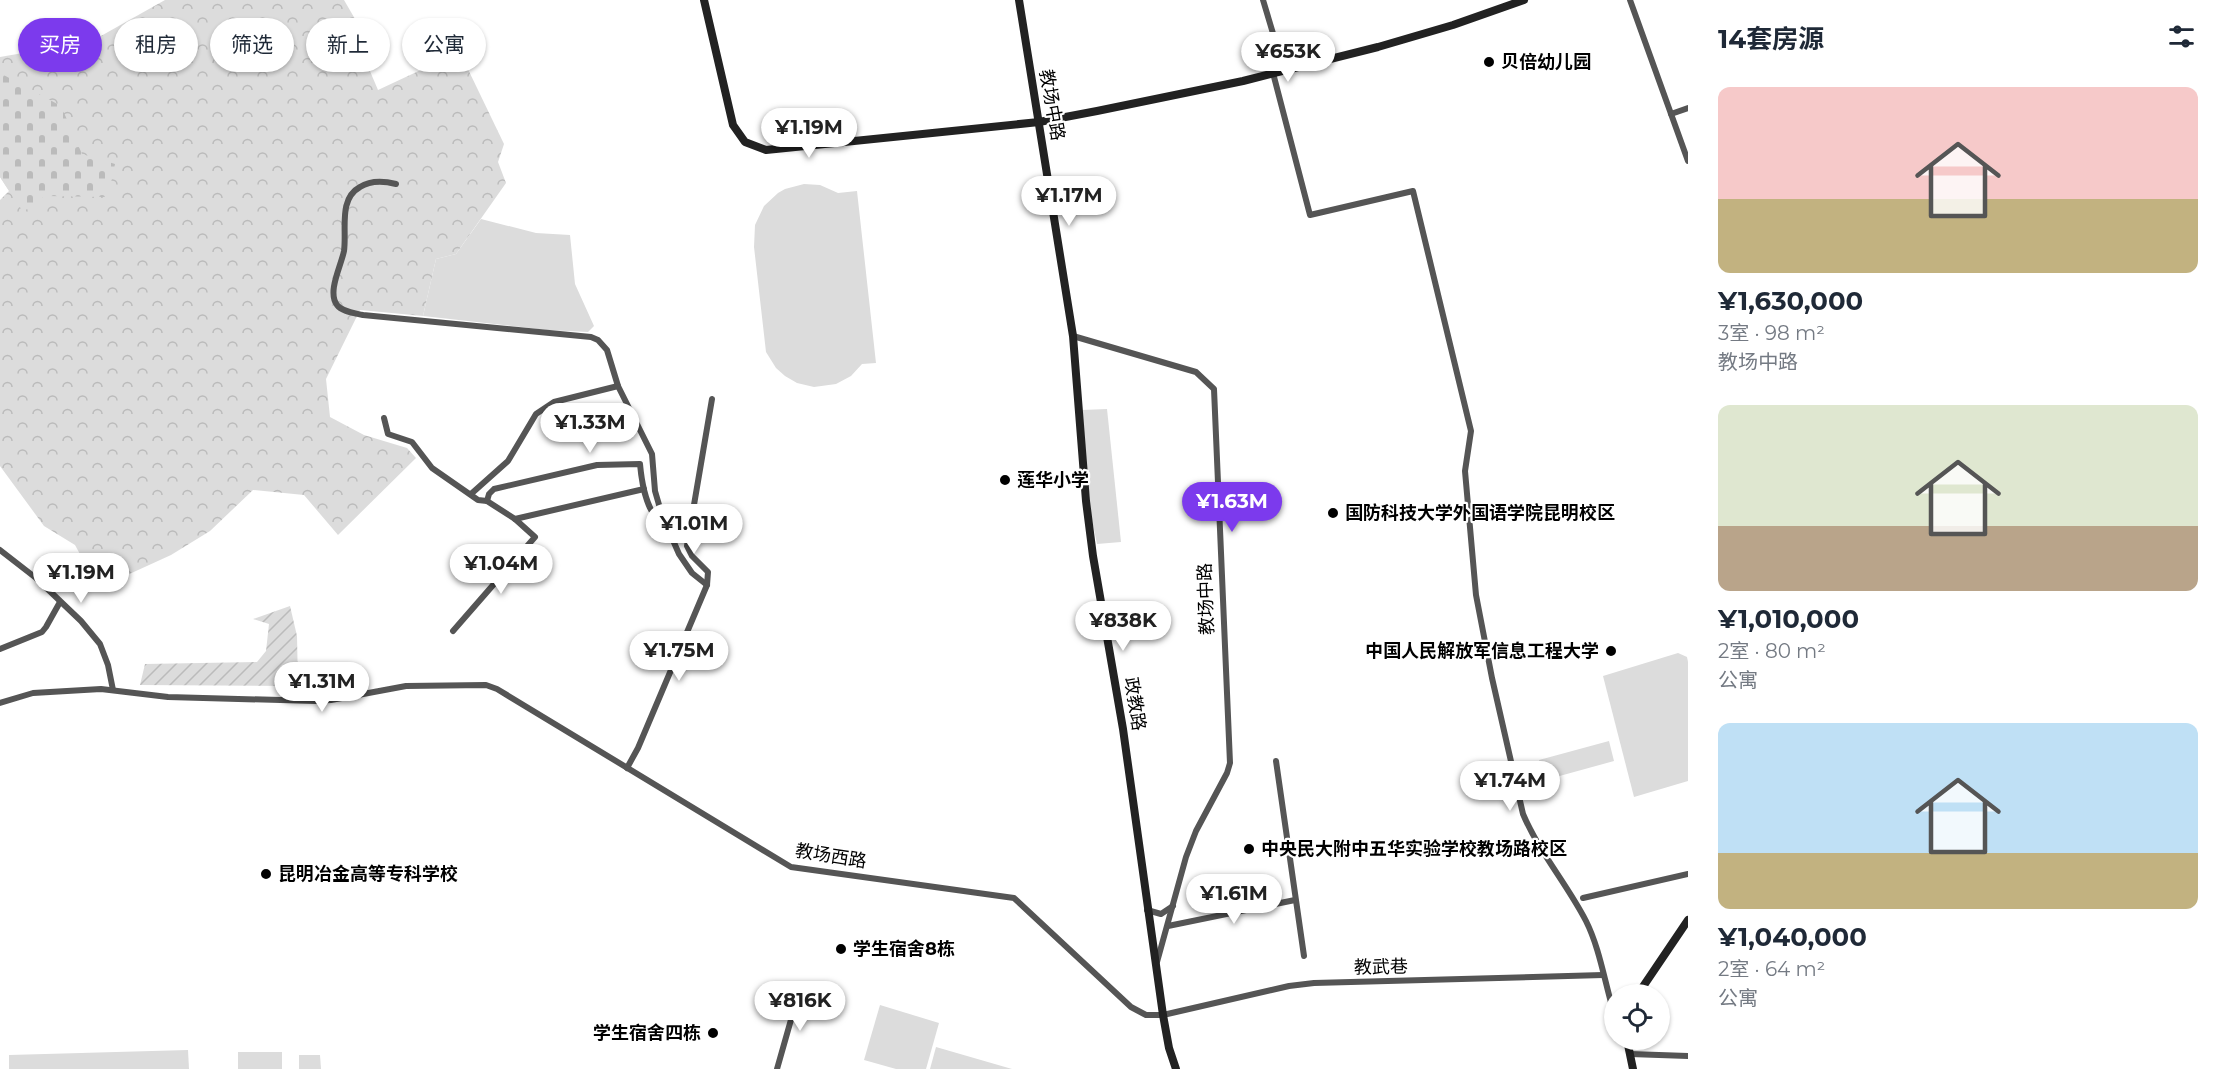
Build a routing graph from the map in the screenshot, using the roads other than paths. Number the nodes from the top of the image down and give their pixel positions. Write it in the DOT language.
graph roads {
  1 [pos="704,0"];
  2 [pos="1019,0"];
  3 [pos="1263,0"];
  4 [pos="1524,0"];
  5 [pos="1630,0"];
  6 [pos="1284,70"];
  7 [pos="1272,73"];
  8 [pos="1688,108"];
  9 [pos="1671,114"];
  10 [pos="1039,122"];
  11 [pos="1688,161"];
  12 [pos="396,184"];
  13 [pos="1073,336"];
  14 [pos="618,386"];
  15 [pos="712,399"];
  16 [pos="384,418"];
  17 [pos="644,489"];
  18 [pos="471,494"];
  19 [pos="487,501"];
  20 [pos="515,519"];
  21 [pos="669,530"];
  22 [pos="0,550"];
  23 [pos="706,585"];
  24 [pos="60,602"];
  25 [pos="453,631"];
  26 [pos="0,649"];
  27 [pos="113,690"];
  28 [pos="0,703"];
  29 [pos="1276,761"];
  30 [pos="627,768"];
  31 [pos="1688,874"];
  32 [pos="1583,898"];
  33 [pos="1295,900"];
  34 [pos="1174,905"];
  35 [pos="1147,910"];
  36 [pos="1688,920"];
  37 [pos="1168,926"];
  38 [pos="1304,956"];
  39 [pos="1155,969"];
  40 [pos="1604,975"];
  41 [pos="1607,984"];
  42 [pos="1645,984"];
  43 [pos="800,988"];
  44 [pos="1162,1016"];
  45 [pos="1629,1050"];
  46 [pos="1630,1054"];
  47 [pos="1688,1056"];
  48 [pos="777,1069"];
  49 [pos="1176,1069"];
  50 [pos="1633,1069"];
  1 -- 10 [label="main road"];
  2 -- 10 [label="main road, 教场中路"];
  3 -- 6 [label="street"];
  4 -- 6 [label="main road"];
  5 -- 9 [label="street"];
  6 -- 7 [label="main road"];
  7 -- 10 [label="main road"];
  7 -- 40 [label="street"];
  8 -- 9 [label="street"];
  9 -- 11 [label="street"];
  10 -- 13 [label="main road, 教场中路"];
  12 -- 14 [label="street"];
  13 -- 34 [label="street, 教场中路"];
  13 -- 35 [label="main road, 政教路"];
  14 -- 18 [label="street"];
  14 -- 21 [label="street"];
  15 -- 23 [label="street"];
  16 -- 18 [label="street"];
  17 -- 19 [label="street"];
  17 -- 20 [label="street"];
  17 -- 21 [label="street"];
  18 -- 19 [label="street"];
  19 -- 20 [label="street"];
  20 -- 25 [label="street"];
  21 -- 23 [label="street"];
  22 -- 24 [label="street"];
  23 -- 30 [label="street"];
  24 -- 26 [label="street"];
  24 -- 27 [label="street"];
  27 -- 28 [label="street"];
  27 -- 30 [label="street, 教场西路"];
  29 -- 33 [label="street"];
  30 -- 44 [label="street, 教场西路"];
  31 -- 32 [label="street"];
  33 -- 37 [label="street"];
  33 -- 38 [label="street"];
  34 -- 35 [label="street"];
  34 -- 37 [label="street, 教场中路"];
  35 -- 39 [label="main road, 政教路"];
  36 -- 42 [label="main road"];
  37 -- 39 [label="street, 教场中路"];
  39 -- 44 [label="main road, 教场中路"];
  40 -- 41 [label="street"];
  40 -- 44 [label="street, 教武巷"];
  43 -- 48 [label="street"];
  44 -- 49 [label="main road, 教场中路"];
  45 -- 46 [label="main road"];
  46 -- 47 [label="street"];
  46 -- 50 [label="main road"];
}
